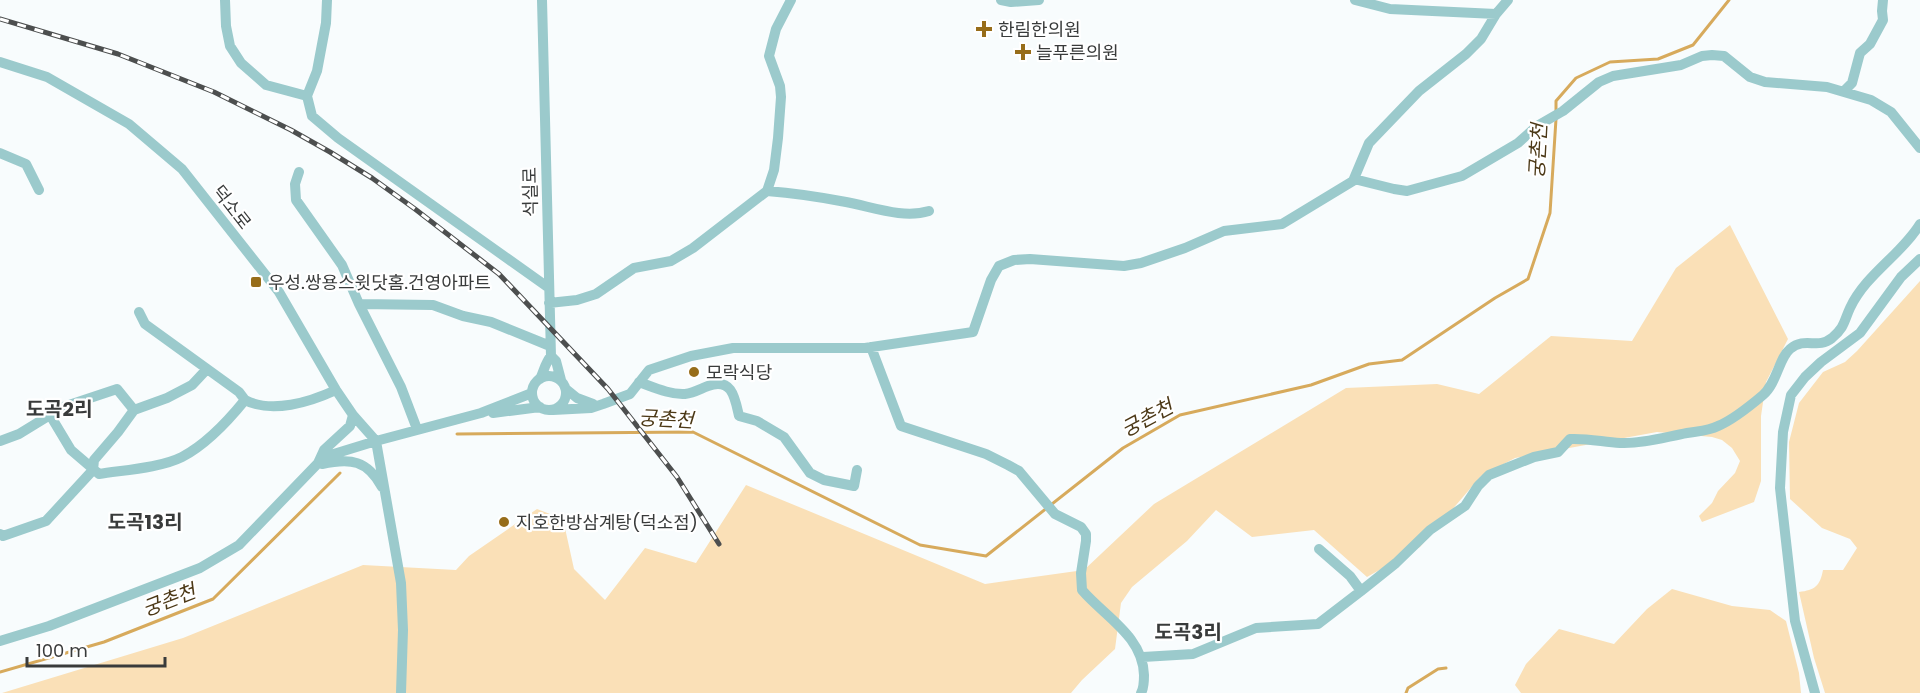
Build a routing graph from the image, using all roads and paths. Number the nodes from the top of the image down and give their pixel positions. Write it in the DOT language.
graph roads {
  1 [pos="225,0"];
  2 [pos="327,0"];
  3 [pos="542,0"];
  4 [pos="791,0"];
  5 [pos="1001,0"];
  6 [pos="1039,0"];
  7 [pos="1355,0"];
  8 [pos="1508,0"];
  9 [pos="1883,0"];
  10 [pos="1496,14"];
  11 [pos="0,62"];
  12 [pos="1844,91"];
  13 [pos="306,96"];
  14 [pos="1920,148"];
  15 [pos="0,153"];
  16 [pos="299,172"];
  17 [pos="1354,179"];
  18 [pos="39,190"];
  19 [pos="767,191"];
  20 [pos="930,211"];
  21 [pos="1920,224"];
  22 [pos="1920,259"];
  23 [pos="549,288"];
  24 [pos="549,303"];
  25 [pos="359,304"];
  26 [pos="139,312"];
  27 [pos="870,347"];
  28 [pos="551,351"];
  29 [pos="207,369"];
  30 [pos="540,379"];
  31 [pos="639,382"];
  32 [pos="564,385"];
  33 [pos="336,390"];
  34 [pos="532,393"];
  35 [pos="245,400"];
  36 [pos="603,404"];
  37 [pos="540,407"];
  38 [pos="134,410"];
  39 [pos="552,410"];
  40 [pos="481,413"];
  41 [pos="50,415"];
  42 [pos="354,415"];
  43 [pos="417,429"];
  44 [pos="0,441"];
  45 [pos="376,441"];
  46 [pos="316,465"];
  47 [pos="93,470"];
  48 [pos="857,470"];
  49 [pos="386,493"];
  50 [pos="0,534"];
  51 [pos="1319,549"];
  52 [pos="1361,591"];
  53 [pos="0,641"];
  54 [pos="1143,657"];
  55 [pos="401,693"];
  56 [pos="1141,693"];
  57 [pos="1815,693"];
  1 -- 13 [label="street"];
  2 -- 13 [label="street"];
  3 -- 23 [label="street, 석실로"];
  4 -- 19 [label="street"];
  5 -- 6 [label="street"];
  7 -- 10 [label="street"];
  8 -- 10 [label="street"];
  9 -- 12 [label="street"];
  10 -- 17 [label="street"];
  11 -- 33 [label="street, 덕소로"];
  12 -- 14 [label="street"];
  12 -- 17 [label="street"];
  13 -- 23 [label="street"];
  15 -- 18 [label="street"];
  16 -- 25 [label="street"];
  17 -- 27 [label="street"];
  19 -- 20 [label="street"];
  19 -- 24 [label="street"];
  21 -- 52 [label="street"];
  22 -- 57 [label="street"];
  23 -- 24 [label="street, 석실로"];
  24 -- 28 [label="street, 석실로"];
  25 -- 28 [label="street"];
  25 -- 43 [label="street"];
  26 -- 29 [label="street"];
  27 -- 31 [label="street"];
  27 -- 54 [label="street"];
  28 -- 30 [label="street, 석실로"];
  28 -- 32 [label="street"];
  29 -- 35 [label="street"];
  29 -- 38 [label="street"];
  30 -- 32 [label="street"];
  30 -- 34 [label="street, 석실로"];
  31 -- 36 [label="street"];
  31 -- 48 [label="street"];
  32 -- 36 [label="street"];
  32 -- 39 [label="street"];
  33 -- 35 [label="street"];
  33 -- 42 [label="street, 덕소로"];
  34 -- 37 [label="street"];
  34 -- 40 [label="street"];
  35 -- 47 [label="street"];
  36 -- 39 [label="street"];
  37 -- 39 [label="street"];
  37 -- 40 [label="street"];
  38 -- 41 [label="street"];
  38 -- 47 [label="street"];
  40 -- 43 [label="street"];
  41 -- 44 [label="street"];
  41 -- 47 [label="street"];
  42 -- 45 [label="street, 덕소로"];
  42 -- 46 [label="street"];
  43 -- 45 [label="street"];
  45 -- 46 [label="street"];
  45 -- 49 [label="street"];
  46 -- 49 [label="street"];
  46 -- 53 [label="street"];
  47 -- 50 [label="street"];
  49 -- 55 [label="street"];
  51 -- 52 [label="street"];
  52 -- 54 [label="street"];
  54 -- 56 [label="street"];
}
